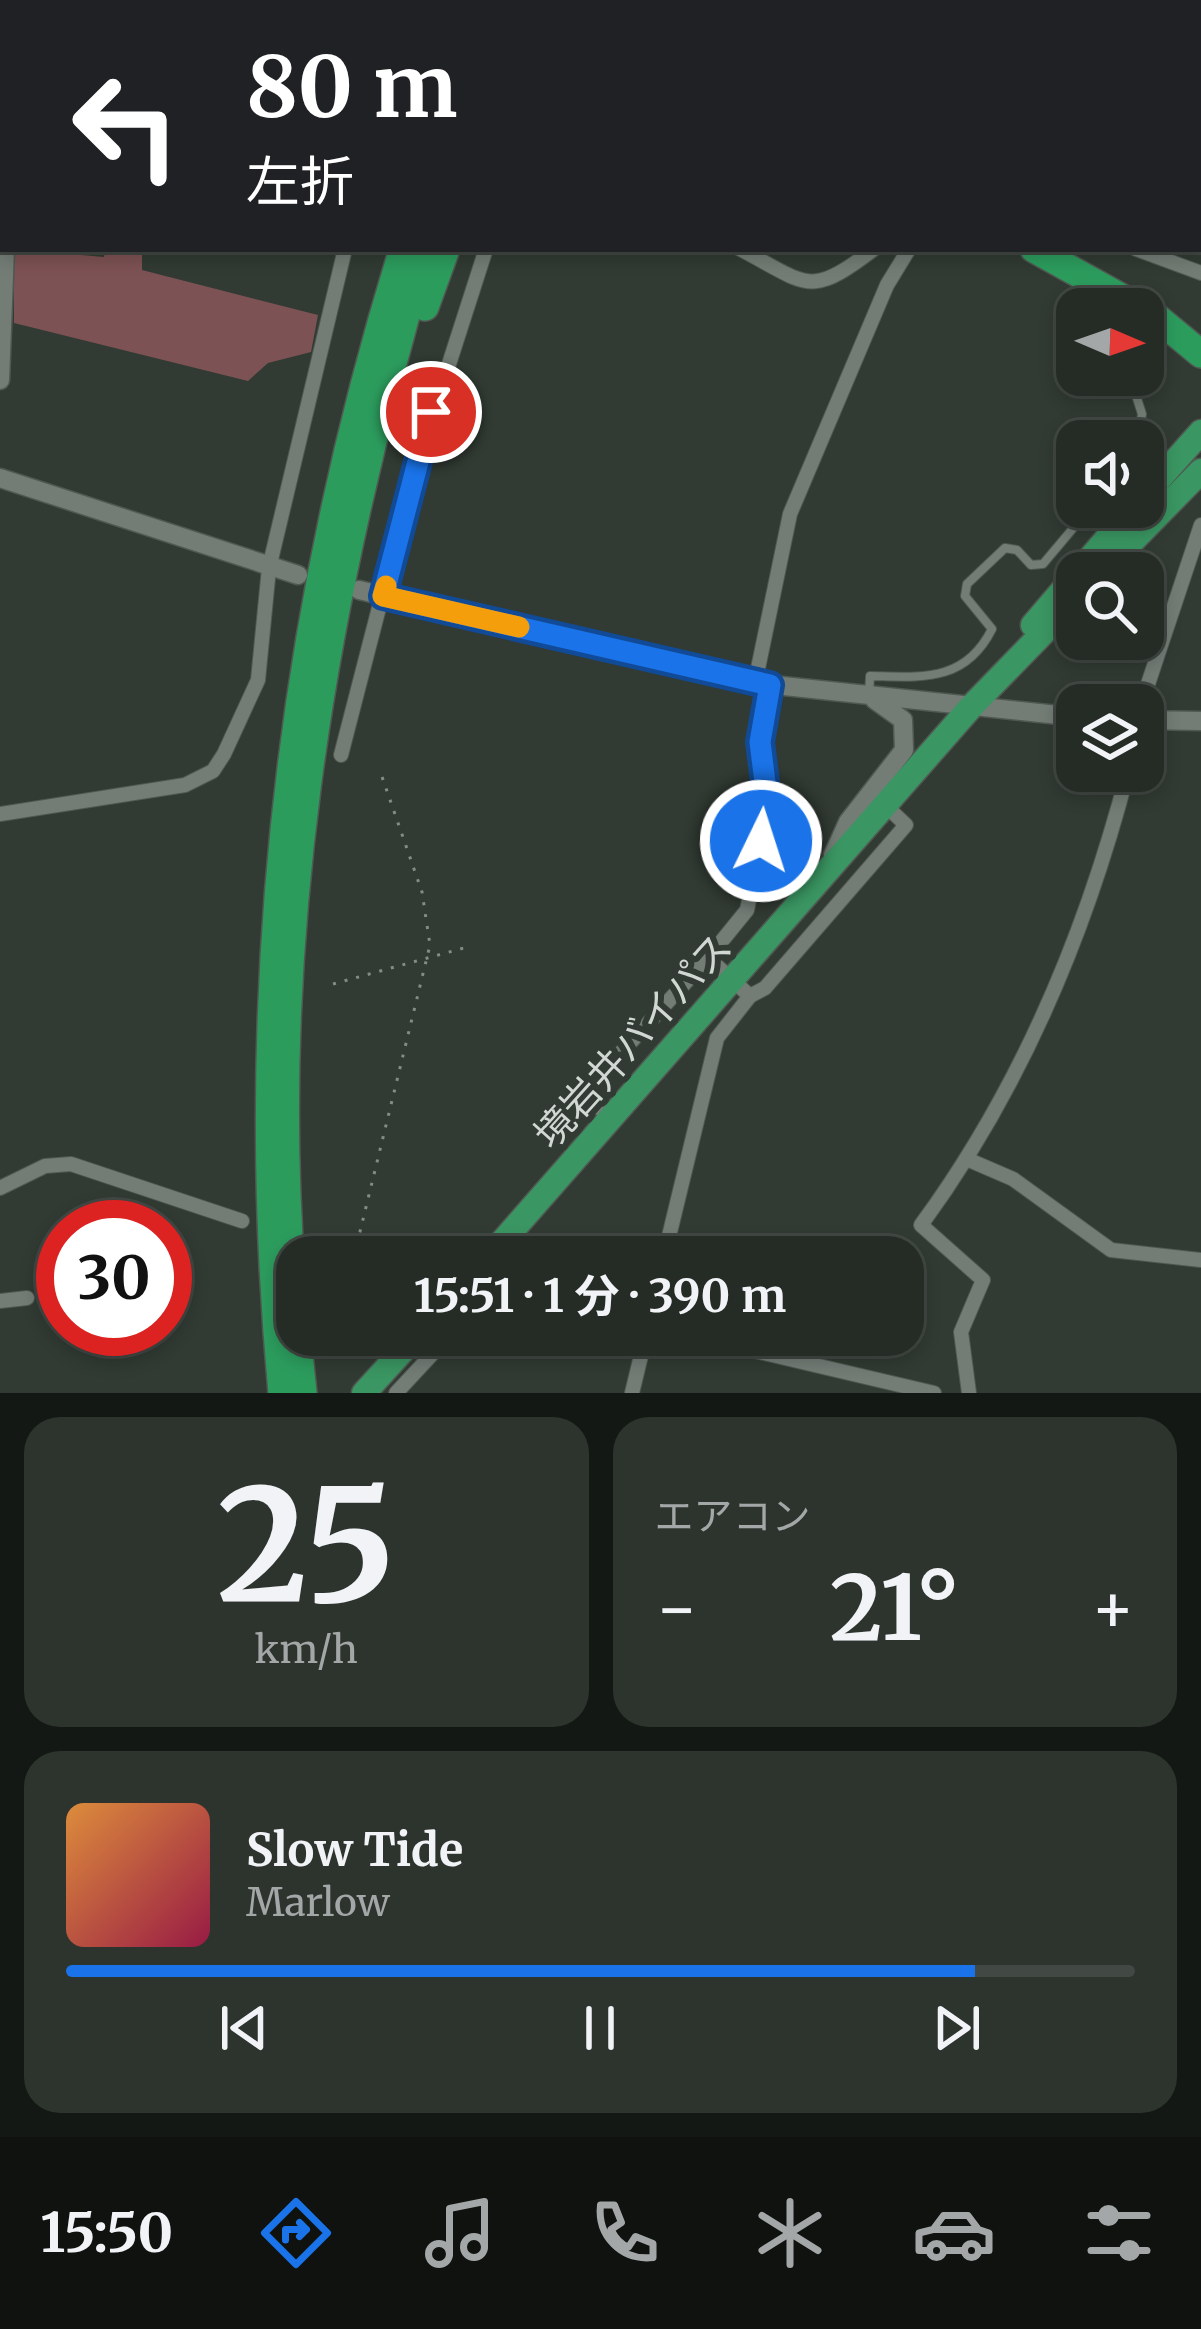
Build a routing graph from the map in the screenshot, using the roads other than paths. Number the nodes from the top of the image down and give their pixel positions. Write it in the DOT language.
graph roads {
  1 [pos="5,252"];
  2 [pos="343,252"];
  3 [pos="402,252"];
  4 [pos="424,252"];
  5 [pos="445,252"];
  6 [pos="485,252"];
  7 [pos="746,252"];
  8 [pos="869,252"];
  9 [pos="907,252"];
  10 [pos="1039,252"];
  11 [pos="1065,252"];
  12 [pos="1144,252"];
  13 [pos="1201,274"];
  14 [pos="1166,308"];
  15 [pos="1201,331"];
  16 [pos="1201,341"];
  17 [pos="1201,354"];
  18 [pos="0,380"];
  19 [pos="1201,432"];
  20 [pos="1201,471"];
  21 [pos="1164,473"];
  22 [pos="0,478"];
  23 [pos="1201,525"];
  24 [pos="1074,528"];
  25 [pos="1115,528"];
  26 [pos="1122,552"];
  27 [pos="342,565"];
  28 [pos="269,568"];
  29 [pos="298,575"];
  30 [pos="359,590"];
  31 [pos="383,596"];
  32 [pos="1056,620"];
  33 [pos="763,684"];
  34 [pos="1148,684"];
  35 [pos="869,697"];
  36 [pos="970,708"];
  37 [pos="1056,715"];
  38 [pos="1164,720"];
  39 [pos="1201,721"];
  40 [pos="341,755"];
  41 [pos="1121,792"];
  42 [pos="884,805"];
  43 [pos="0,814"];
  44 [pos="826,871"];
  45 [pos="708,958"];
  46 [pos="742,989"];
  47 [pos="613,1120"];
  48 [pos="969,1160"];
  49 [pos="0,1187"];
  50 [pos="242,1221"];
  51 [pos="291,1236"];
  52 [pos="508,1236"];
  53 [pos="669,1236"];
  54 [pos="1201,1261"];
  55 [pos="27,1298"];
  56 [pos="0,1301"];
  57 [pos="299,1356"];
  58 [pos="398,1356"];
  59 [pos="430,1356"];
  60 [pos="641,1356"];
  61 [pos="776,1356"];
  62 [pos="282,1393"];
  63 [pos="303,1393"];
  64 [pos="364,1393"];
  65 [pos="396,1393"];
  66 [pos="632,1393"];
  67 [pos="934,1393"];
  68 [pos="969,1393"];
  1 -- 18 [label="street"];
  2 -- 28 [label="street"];
  3 -- 62 [label="highway"];
  4 -- 27 [label="highway"];
  5 -- 27 [label="highway"];
  6 -- 31 [label="street"];
  7 -- 8 [label="street"];
  9 -- 33 [label="street"];
  10 -- 17 [label="highway"];
  11 -- 14 [label="highway"];
  12 -- 13 [label="street"];
  14 -- 15 [label="highway"];
  14 -- 16 [label="highway"];
  19 -- 21 [label="highway"];
  20 -- 26 [label="highway"];
  22 -- 28 [label="street"];
  23 -- 34 [label="street"];
  24 -- 35 [label="lane"];
  25 -- 36 [label="highway, 境岩井バイパス"];
  27 -- 51 [label="highway"];
  28 -- 29 [label="street"];
  28 -- 43 [label="street"];
  30 -- 31 [label="street"];
  31 -- 33 [label="street"];
  31 -- 40 [label="street"];
  32 -- 36 [label="highway, 境岩井バイパス"];
  33 -- 35 [label="street"];
  33 -- 45 [label="street"];
  35 -- 36 [label="street"];
  35 -- 44 [label="street"];
  36 -- 37 [label="street"];
  36 -- 42 [label="highway, 境岩井バイパス"];
  38 -- 39 [label="street"];
  41 -- 48 [label="street"];
  42 -- 44 [label="highway, 境岩井バイパス"];
  42 -- 46 [label="street"];
  44 -- 46 [label="highway, 境岩井バイパス"];
  45 -- 46 [label="street"];
  45 -- 47 [label="street"];
  46 -- 47 [label="highway, 境岩井バイパス"];
  46 -- 53 [label="street"];
  47 -- 52 [label="highway, 境岩井バイパス"];
  48 -- 54 [label="street"];
  48 -- 68 [label="street"];
  49 -- 50 [label="street"];
  55 -- 56 [label="street"];
  57 -- 63 [label="highway"];
  58 -- 64 [label="highway"];
  59 -- 65 [label="street"];
  60 -- 66 [label="street"];
  61 -- 67 [label="street"];
}
